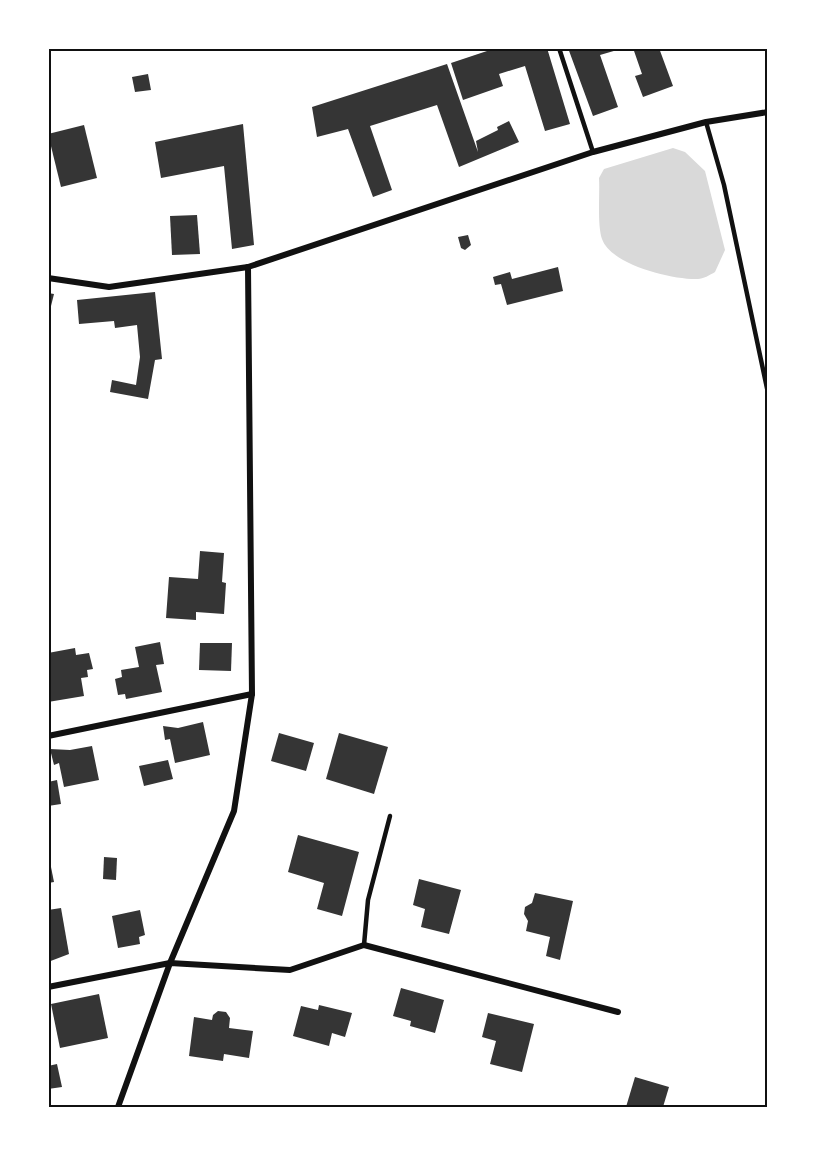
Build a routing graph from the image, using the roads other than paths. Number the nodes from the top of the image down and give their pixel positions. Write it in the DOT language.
graph roads {
  1 [pos="559,48"];
  2 [pos="768,112"];
  3 [pos="706,122"];
  4 [pos="593,152"];
  5 [pos="248,267"];
  6 [pos="48,278"];
  7 [pos="768,393"];
  8 [pos="252,694"];
  9 [pos="48,736"];
  10 [pos="390,816"];
  11 [pos="364,945"];
  12 [pos="170,963"];
  13 [pos="48,987"];
  14 [pos="618,1012"];
  15 [pos="118,1107"];
  1 -- 4 [label="lane"];
  2 -- 3 [label="street"];
  3 -- 4 [label="street"];
  3 -- 7 [label="lane"];
  4 -- 5 [label="street"];
  5 -- 6 [label="street"];
  5 -- 8 [label="street"];
  8 -- 9 [label="street"];
  8 -- 12 [label="street"];
  10 -- 11 [label="lane"];
  11 -- 12 [label="street"];
  11 -- 14 [label="street"];
  12 -- 13 [label="street"];
  12 -- 15 [label="street"];
}
